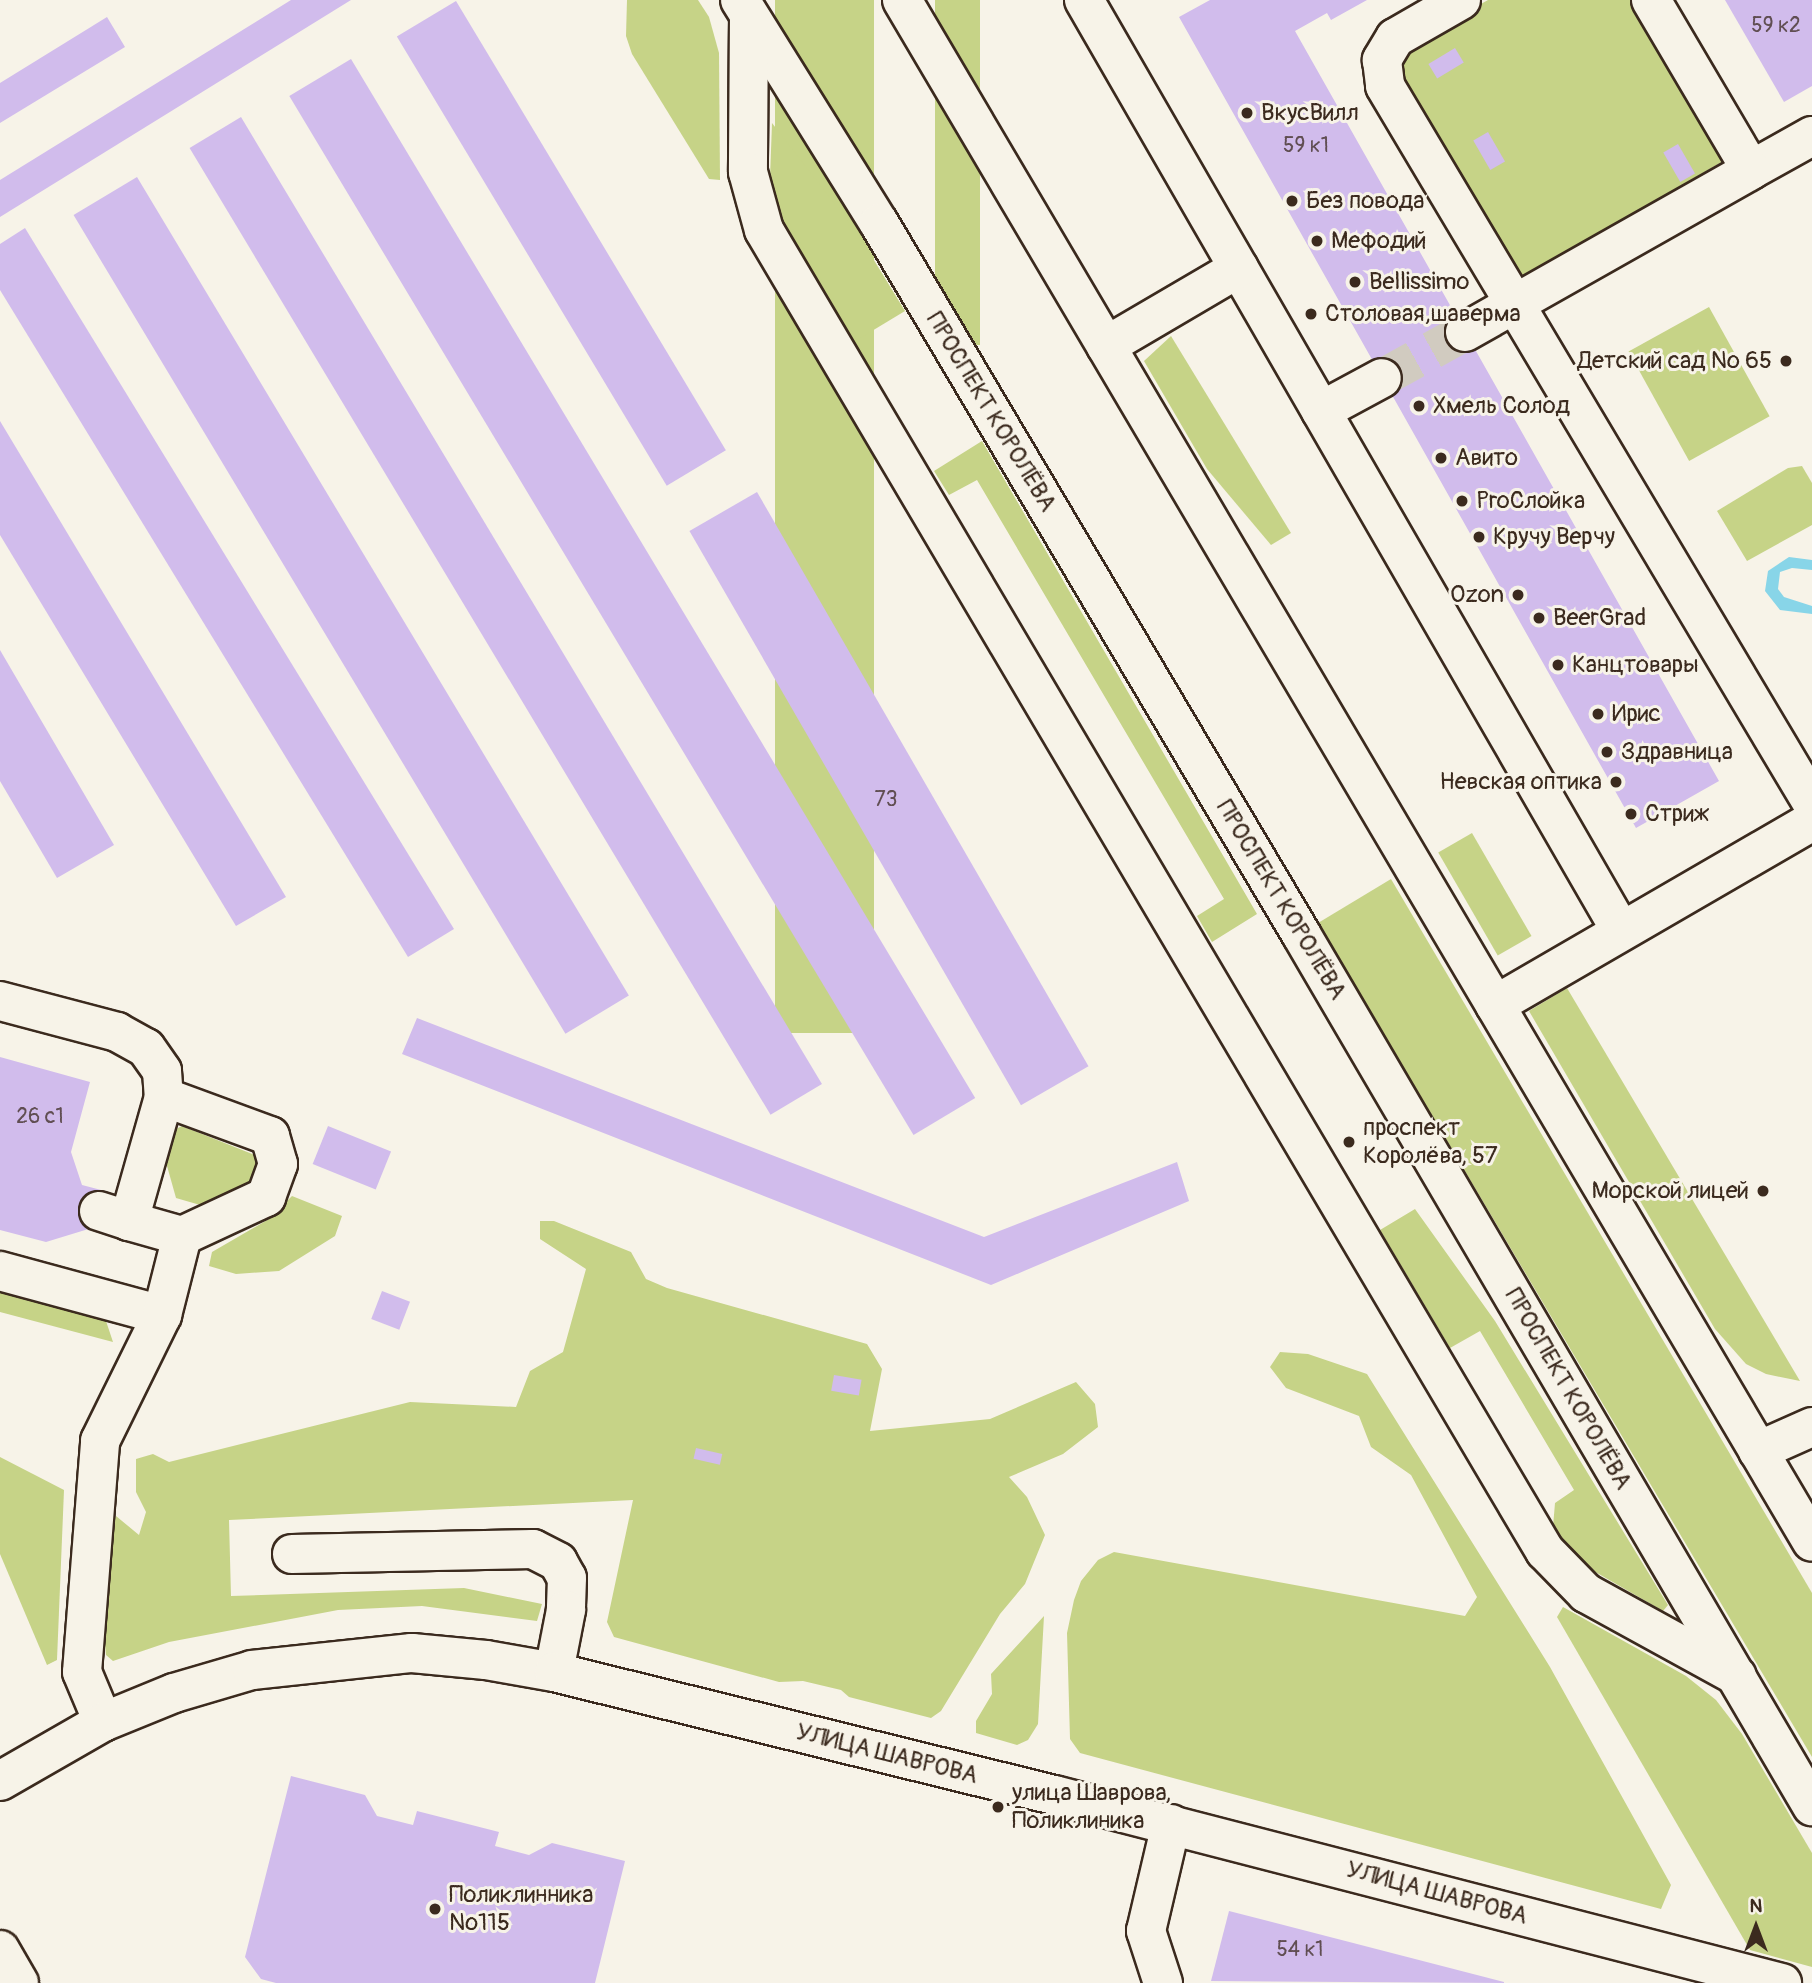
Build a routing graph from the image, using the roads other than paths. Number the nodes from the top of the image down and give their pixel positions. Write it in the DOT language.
graph roads {
  1 [pos="902,0"];
  2 [pos="1084,0"];
  3 [pos="1461,0"];
  4 [pos="1651,0"];
  5 [pos="744,8"];
  6 [pos="1812,136"];
  7 [pos="1751,170"];
  8 [pos="1239,268"];
  9 [pos="1516,304"];
  10 [pos="1465,332"];
  11 [pos="1106,346"];
  12 [pos="1382,378"];
  13 [pos="1321,411"];
  14 [pos="1812,803"];
  15 [pos="1812,821"];
  16 [pos="1622,931"];
  17 [pos="0,1001"];
  18 [pos="1495,1004"];
  19 [pos="164,1097"];
  20 [pos="182,1236"];
  21 [pos="0,1271"];
  22 [pos="162,1315"];
  23 [pos="1812,1427"];
  24 [pos="1758,1451"];
  25 [pos="1812,1542"];
  26 [pos="292,1554"];
  27 [pos="554,1672"];
  28 [pos="1737,1676"];
  29 [pos="103,1722"];
  30 [pos="0,1782"];
  31 [pos="1812,1806"];
  32 [pos="1171,1824"];
  33 [pos="0,1950"];
  34 [pos="19,1983"];
  35 [pos="1163,1983"];
  36 [pos="1782,1983"];
  1 -- 11 [label="street"];
  2 -- 8 [label="street"];
  3 -- 9 [label="street"];
  4 -- 7 [label="street"];
  5 -- 28 [label="street, ПРОСПЕКТ КОРОЛЁВА"];
  5 -- 28 [label="street"];
  6 -- 7 [label="street"];
  7 -- 9 [label="street"];
  8 -- 11 [label="street"];
  8 -- 13 [label="street"];
  9 -- 10 [label="street"];
  9 -- 14 [label="street"];
  11 -- 18 [label="street"];
  12 -- 13 [label="street"];
  13 -- 16 [label="street"];
  15 -- 16 [label="street"];
  16 -- 18 [label="street"];
  17 -- 19 [label="street"];
  18 -- 24 [label="street"];
  19 -- 20 [label="street"];
  19 -- 20 [label="street"];
  20 -- 22 [label="street"];
  21 -- 22 [label="street"];
  22 -- 29 [label="street"];
  23 -- 24 [label="street"];
  24 -- 25 [label="street"];
  26 -- 27 [label="street"];
  27 -- 29 [label="street, УЛИЦА ШАВРОВА"];
  27 -- 32 [label="street, УЛИЦА ШАВРОВА"];
  28 -- 31 [label="street, ПРОСПЕКТ КОРОЛЁВА"];
  29 -- 30 [label="street, УЛИЦА ШАВРОВА"];
  32 -- 35 [label="street"];
  32 -- 36 [label="street, УЛИЦА ШАВРОВА"];
  33 -- 34 [label="street"];
}
